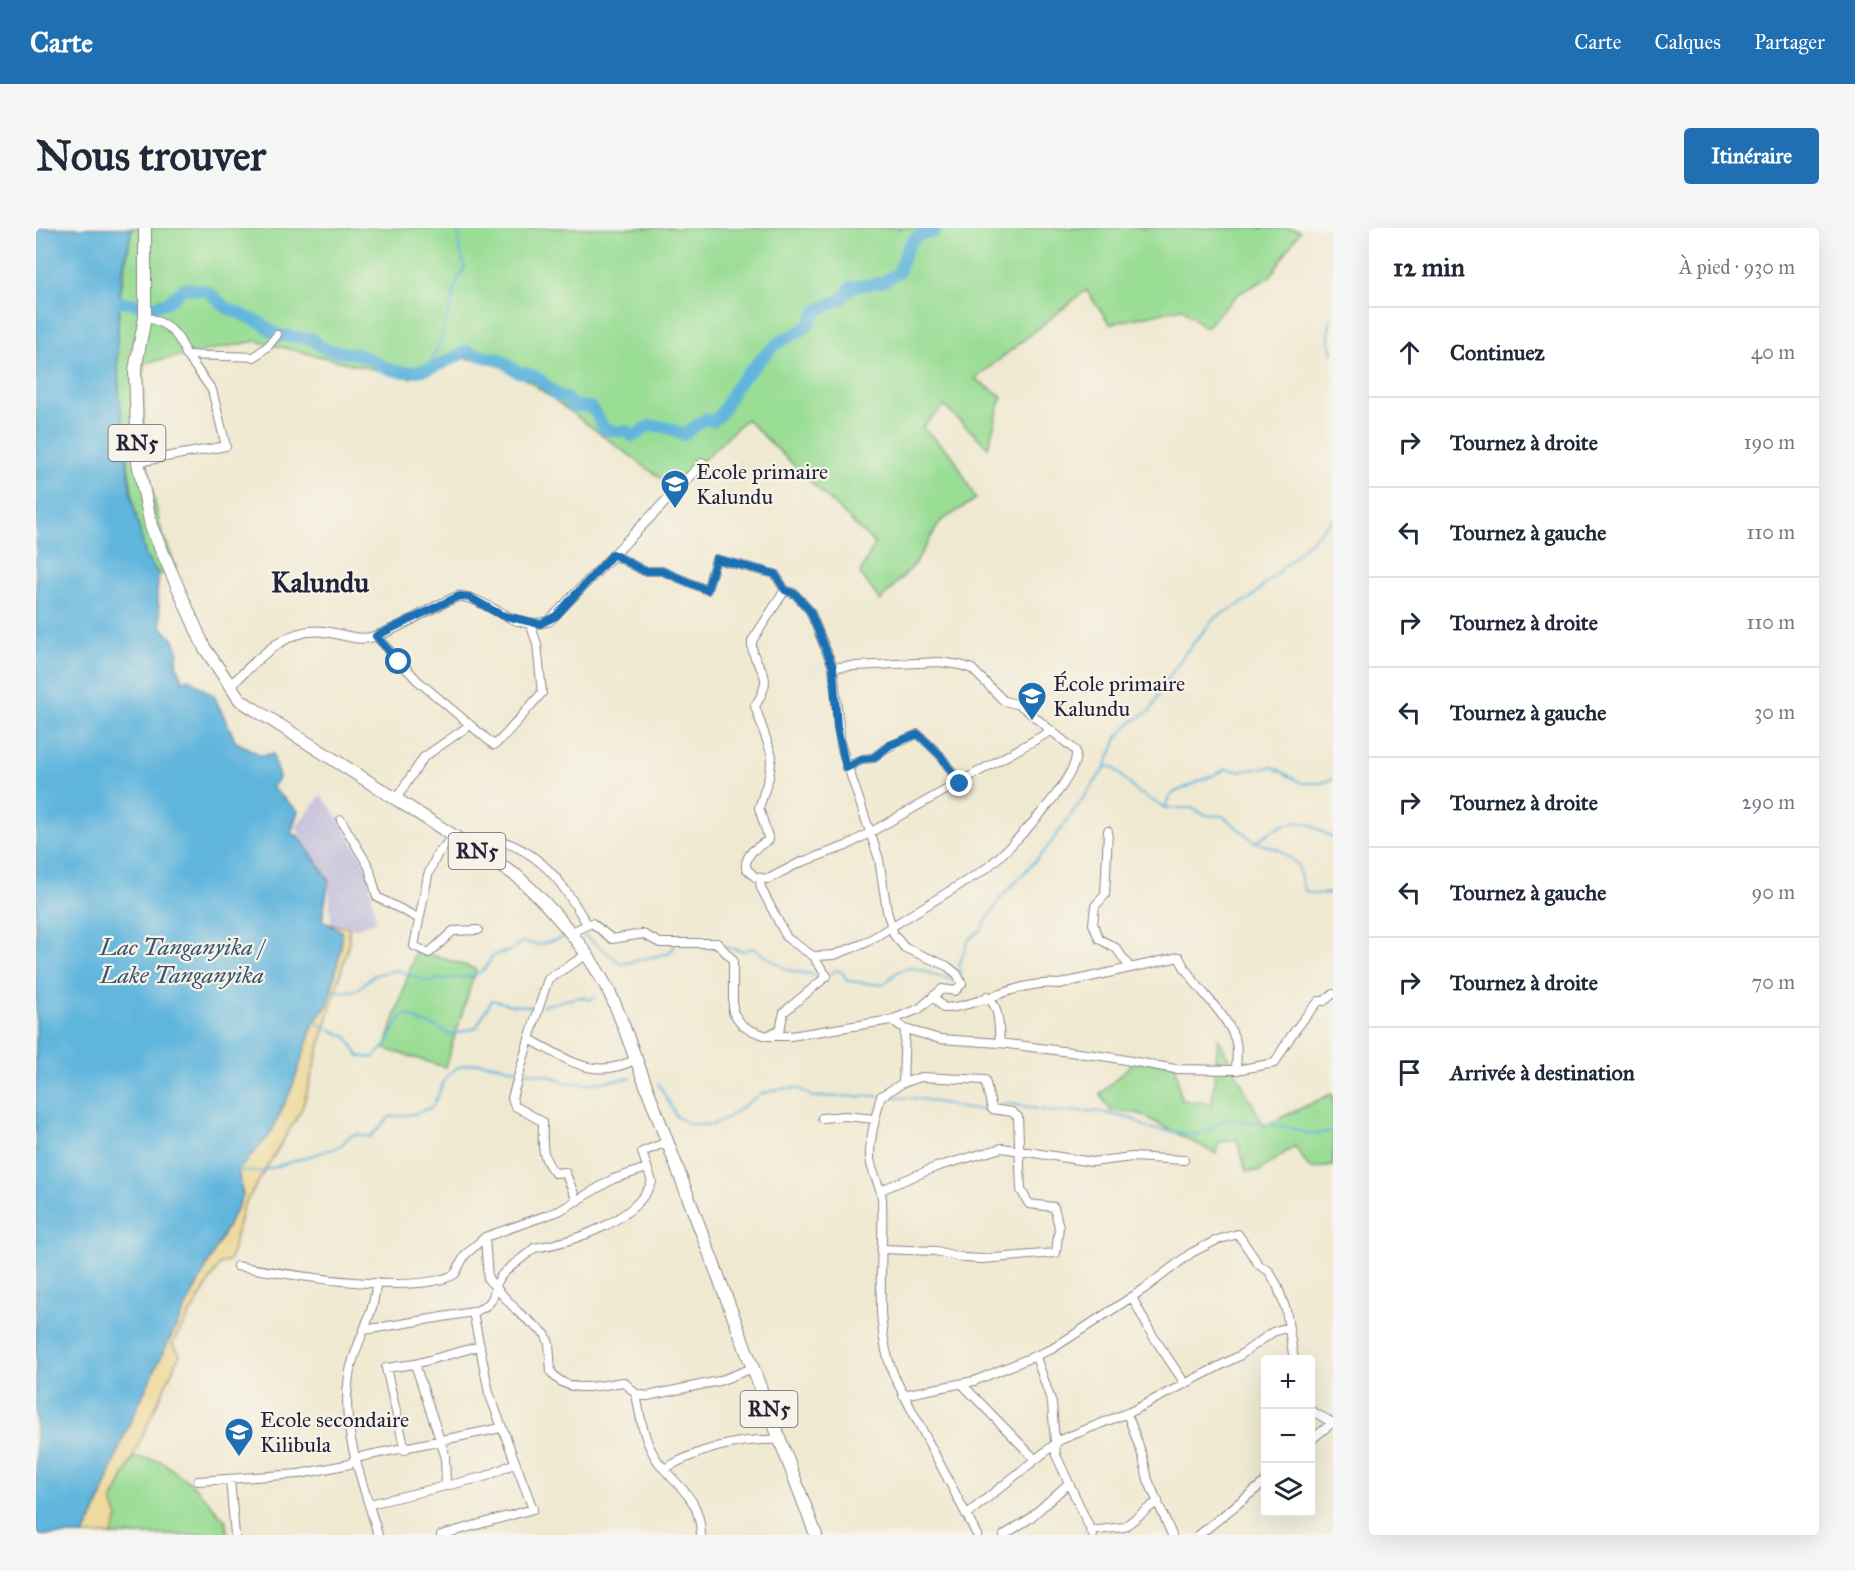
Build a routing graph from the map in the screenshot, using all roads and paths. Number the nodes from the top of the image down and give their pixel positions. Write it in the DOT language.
graph roads {
  1 [pos="145,228"];
  2 [pos="145,317"];
  3 [pos="277,335"];
  4 [pos="186,354"];
  5 [pos="138,462"];
  6 [pos="703,463"];
  7 [pos="613,554"];
  8 [pos="785,590"];
  9 [pos="530,623"];
  10 [pos="376,636"];
  11 [pos="833,667"];
  12 [pos="229,687"];
  13 [pos="470,725"];
  14 [pos="1051,731"];
  15 [pos="846,768"];
  16 [pos="960,784"];
  17 [pos="396,799"];
  18 [pos="341,820"];
  19 [pos="1108,831"];
  20 [pos="870,832"];
  21 [pos="454,835"];
  22 [pos="488,859"];
  23 [pos="760,880"];
  24 [pos="418,918"];
  25 [pos="588,924"];
  26 [pos="891,928"];
  27 [pos="478,930"];
  28 [pos="569,933"];
  29 [pos="586,955"];
  30 [pos="816,958"];
  31 [pos="1130,968"];
  32 [pos="1333,994"];
  33 [pos="933,996"];
  34 [pos="987,996"];
  35 [pos="891,1020"];
  36 [pos="904,1029"];
  37 [pos="767,1036"];
  38 [pos="529,1039"];
  39 [pos="1000,1043"];
  40 [pos="636,1059"];
  41 [pos="1236,1070"];
  42 [pos="903,1083"];
  43 [pos="822,1118"];
  44 [pos="875,1119"];
  45 [pos="667,1142"];
  46 [pos="1018,1150"];
  47 [pos="1184,1160"];
  48 [pos="646,1168"];
  49 [pos="881,1190"];
  50 [pos="577,1201"];
  51 [pos="485,1237"];
  52 [pos="882,1249"];
  53 [pos="237,1266"];
  54 [pos="376,1283"];
  55 [pos="497,1290"];
  56 [pos="1132,1297"];
  57 [pos="473,1312"];
  58 [pos="1288,1327"];
  59 [pos="364,1330"];
  60 [pos="480,1346"];
  61 [pos="1293,1355"];
  62 [pos="1036,1357"];
  63 [pos="415,1364"];
  64 [pos="753,1368"];
  65 [pos="1184,1382"];
  66 [pos="962,1384"];
  67 [pos="636,1394"];
  68 [pos="903,1395"];
  69 [pos="1315,1412"];
  70 [pos="1127,1413"];
  71 [pos="1332,1423"];
  72 [pos="501,1428"];
  73 [pos="1315,1438"];
  74 [pos="781,1440"];
  75 [pos="441,1441"];
  76 [pos="1054,1444"];
  77 [pos="405,1450"];
  78 [pos="356,1458"];
  79 [pos="1035,1459"];
  80 [pos="515,1463"];
  81 [pos="664,1469"];
  82 [pos="230,1479"];
  83 [pos="198,1481"];
  84 [pos="1069,1483"];
  85 [pos="1261,1485"];
  86 [pos="446,1486"];
  87 [pos="1158,1501"];
  88 [pos="370,1504"];
  89 [pos="966,1515"];
  90 [pos="476,1527"];
  91 [pos="1092,1533"];
  92 [pos="235,1535"];
  93 [pos="378,1535"];
  94 [pos="441,1535"];
  95 [pos="484,1535"];
  96 [pos="701,1535"];
  97 [pos="816,1535"];
  98 [pos="977,1535"];
  99 [pos="1004,1535"];
  100 [pos="1172,1535"];
  101 [pos="1199,1535"];
  1 -- 2 [label="highway, RN5"];
  2 -- 4 [label="street"];
  2 -- 5 [label="highway, RN5"];
  3 -- 4 [label="street"];
  4 -- 5 [label="street"];
  5 -- 12 [label="highway, RN5"];
  6 -- 7 [label="street"];
  7 -- 8 [label="street"];
  7 -- 9 [label="street"];
  8 -- 11 [label="street"];
  8 -- 23 [label="street"];
  9 -- 10 [label="street"];
  9 -- 13 [label="street"];
  10 -- 12 [label="street"];
  10 -- 13 [label="street"];
  11 -- 14 [label="street"];
  11 -- 15 [label="street"];
  12 -- 17 [label="highway, RN5"];
  13 -- 17 [label="street"];
  14 -- 16 [label="street"];
  14 -- 26 [label="street"];
  15 -- 16 [label="street"];
  15 -- 20 [label="street"];
  16 -- 20 [label="street"];
  17 -- 21 [label="highway, RN5"];
  18 -- 24 [label="street"];
  19 -- 31 [label="street"];
  20 -- 23 [label="street"];
  20 -- 26 [label="street"];
  21 -- 22 [label="highway, RN5"];
  21 -- 24 [label="street"];
  22 -- 25 [label="street"];
  22 -- 28 [label="highway, RN5"];
  23 -- 30 [label="street"];
  24 -- 27 [label="street"];
  25 -- 28 [label="street"];
  25 -- 37 [label="street"];
  26 -- 30 [label="street"];
  26 -- 33 [label="street"];
  28 -- 29 [label="highway, RN5"];
  29 -- 38 [label="street"];
  29 -- 40 [label="highway, RN5"];
  30 -- 37 [label="street"];
  31 -- 34 [label="street"];
  31 -- 41 [label="street"];
  32 -- 41 [label="street"];
  33 -- 34 [label="street"];
  33 -- 35 [label="street"];
  34 -- 39 [label="street"];
  35 -- 36 [label="street"];
  35 -- 37 [label="street"];
  36 -- 39 [label="street"];
  36 -- 42 [label="street"];
  38 -- 40 [label="street"];
  38 -- 50 [label="street"];
  39 -- 41 [label="street"];
  40 -- 45 [label="highway, RN5"];
  42 -- 44 [label="street"];
  42 -- 46 [label="street"];
  43 -- 44 [label="street"];
  44 -- 49 [label="street"];
  45 -- 48 [label="street"];
  45 -- 64 [label="highway, RN5"];
  46 -- 47 [label="street"];
  46 -- 49 [label="street"];
  46 -- 52 [label="street"];
  48 -- 50 [label="street"];
  48 -- 55 [label="street"];
  49 -- 52 [label="street"];
  50 -- 51 [label="street"];
  51 -- 54 [label="street"];
  51 -- 55 [label="street"];
  52 -- 68 [label="street"];
  53 -- 54 [label="street"];
  54 -- 59 [label="street"];
  55 -- 57 [label="street"];
  55 -- 67 [label="street"];
  56 -- 58 [label="street"];
  56 -- 62 [label="street"];
  56 -- 65 [label="street"];
  57 -- 59 [label="street"];
  57 -- 60 [label="street"];
  58 -- 61 [label="street"];
  58 -- 65 [label="street"];
  59 -- 78 [label="street"];
  60 -- 63 [label="street"];
  60 -- 72 [label="street"];
  62 -- 66 [label="street"];
  62 -- 76 [label="street"];
  63 -- 75 [label="street"];
  63 -- 77 [label="street"];
  64 -- 67 [label="street"];
  64 -- 74 [label="highway, RN5"];
  65 -- 70 [label="street"];
  66 -- 68 [label="street"];
  66 -- 79 [label="street"];
  67 -- 81 [label="street"];
  68 -- 89 [label="street"];
  69 -- 71 [label="street"];
  70 -- 76 [label="street"];
  70 -- 87 [label="street"];
  71 -- 73 [label="street"];
  72 -- 75 [label="street"];
  72 -- 80 [label="street"];
  74 -- 81 [label="street"];
  74 -- 97 [label="highway, RN5"];
  75 -- 77 [label="street"];
  75 -- 86 [label="street"];
  76 -- 79 [label="street"];
  76 -- 84 [label="street"];
  77 -- 78 [label="street"];
  78 -- 82 [label="street"];
  78 -- 88 [label="street"];
  79 -- 89 [label="street"];
  80 -- 86 [label="street"];
  80 -- 90 [label="street"];
  81 -- 96 [label="street"];
  82 -- 83 [label="street"];
  82 -- 92 [label="street"];
  84 -- 91 [label="street"];
  84 -- 99 [label="street"];
  85 -- 101 [label="street"];
  86 -- 88 [label="street"];
  87 -- 91 [label="street"];
  87 -- 100 [label="street"];
  88 -- 93 [label="street"];
  89 -- 98 [label="street"];
  90 -- 94 [label="street"];
  90 -- 95 [label="street"];
}
